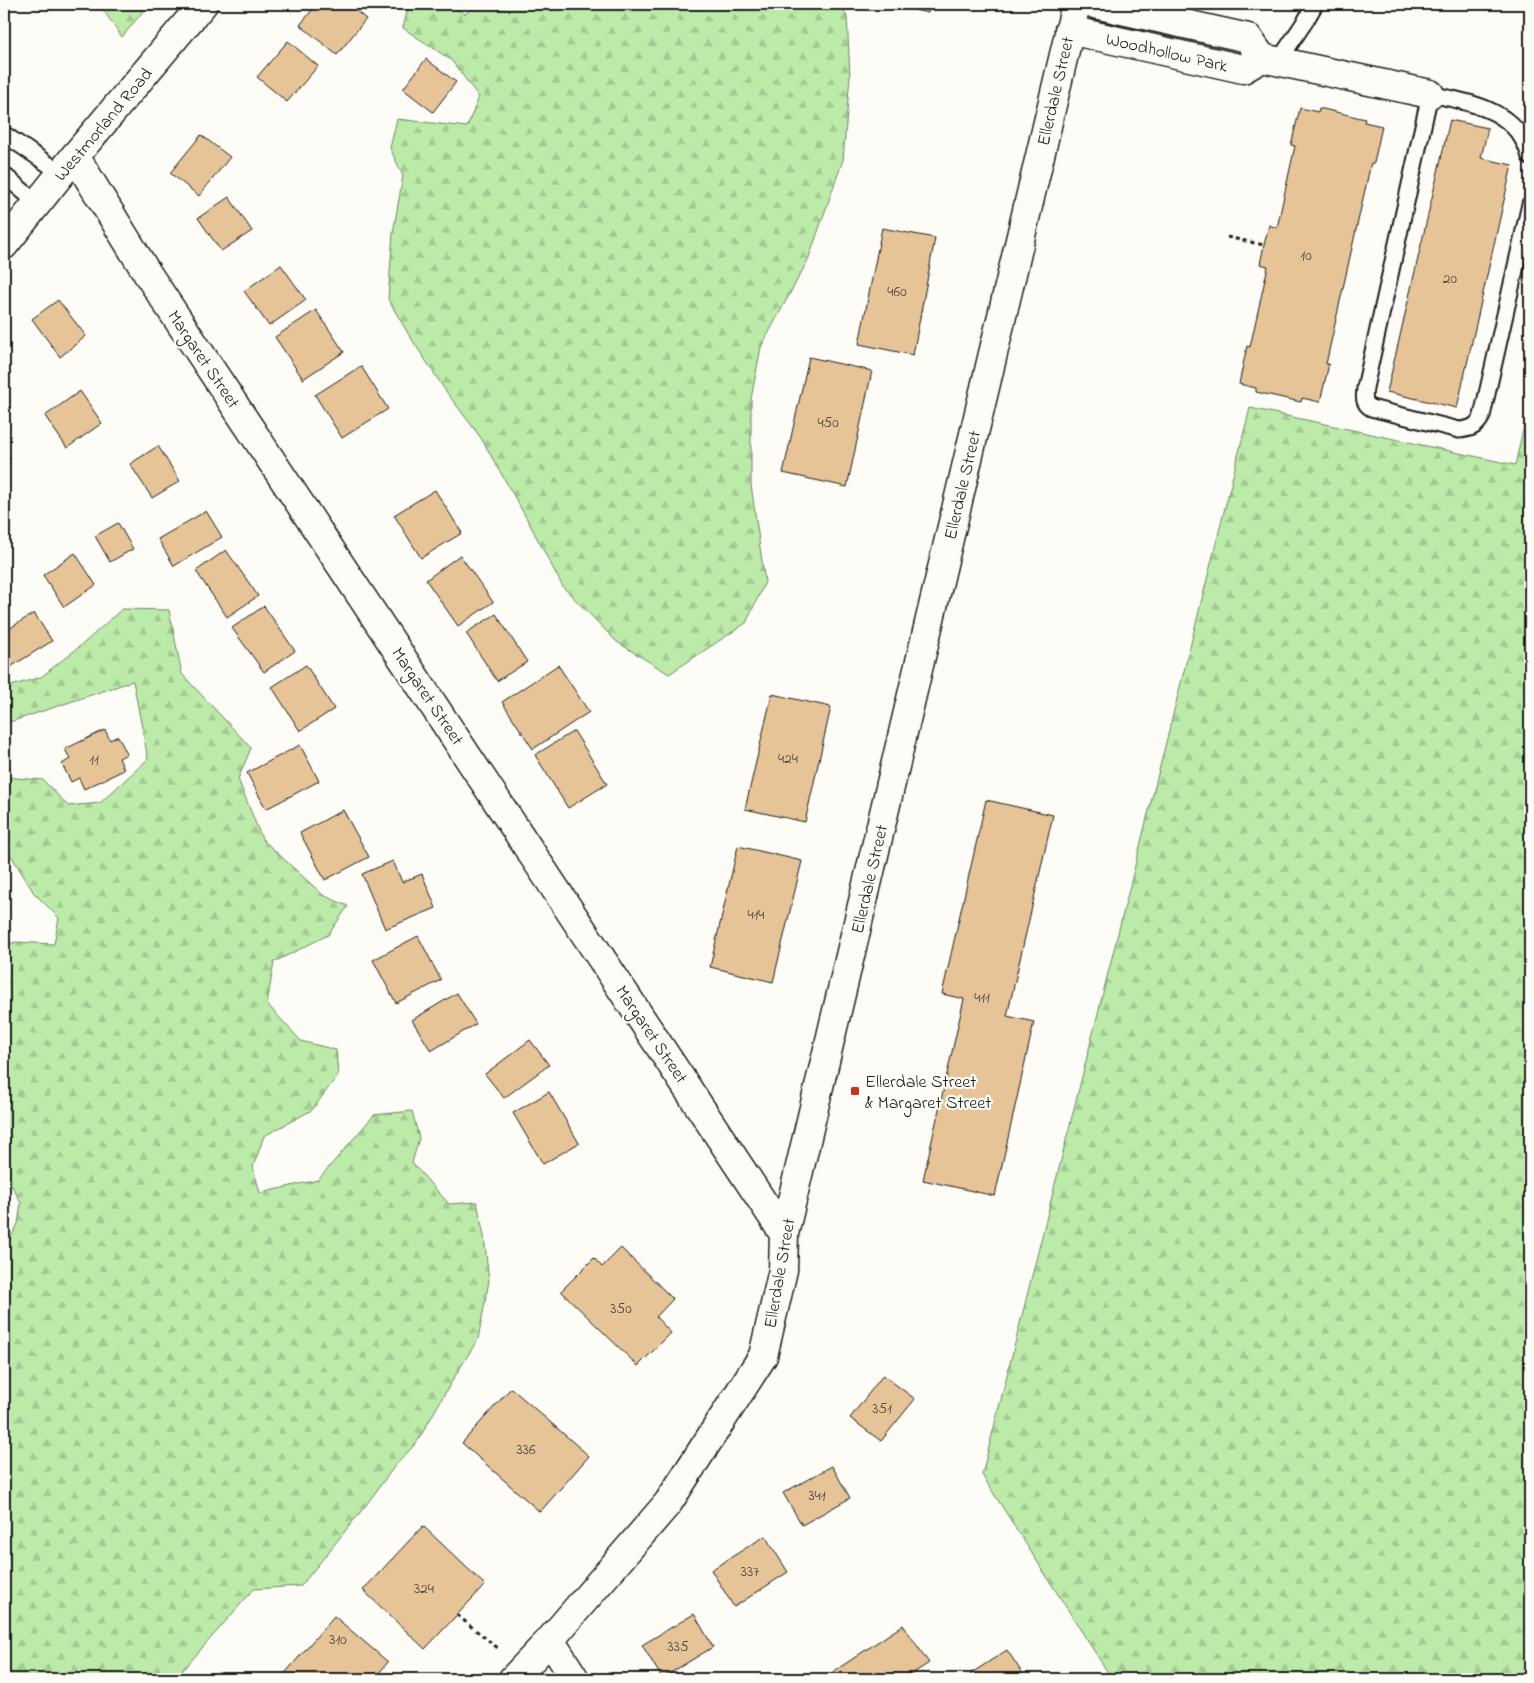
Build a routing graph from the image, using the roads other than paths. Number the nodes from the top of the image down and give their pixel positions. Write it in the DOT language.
graph roads {
  1 [pos="203,4"];
  2 [pos="1076,4"];
  3 [pos="1095,4"];
  4 [pos="1315,4"];
  5 [pos="1070,30"];
  6 [pos="1270,60"];
  7 [pos="1430,94"];
  8 [pos="4,134"];
  9 [pos="1530,157"];
  10 [pos="68,165"];
  11 [pos="4,175"];
  12 [pos="38,203"];
  13 [pos="1530,204"];
  14 [pos="4,245"];
  15 [pos="784,1234"];
  16 [pos="550,1640"];
  17 [pos="518,1674"];
  18 [pos="576,1679"];
  1 -- 10 [label="street, Westmorland Road"];
  2 -- 5 [label="street, Ellerdale Street"];
  3 -- 6 [label="street, Woodhollow Park"];
  4 -- 6 [label="lane"];
  5 -- 6 [label="street, Woodhollow Park"];
  5 -- 15 [label="street, Ellerdale Street"];
  6 -- 7 [label="street"];
  7 -- 9 [label="lane"];
  7 -- 13 [label="lane"];
  8 -- 10 [label="lane"];
  10 -- 12 [label="street, Westmorland Road"];
  10 -- 15 [label="street, Margaret Street"];
  11 -- 12 [label="lane"];
  12 -- 14 [label="street, Westmorland Road"];
  15 -- 16 [label="street, Ellerdale Street"];
  16 -- 17 [label="street, Ellerdale Street"];
  16 -- 18 [label="street"];
}
